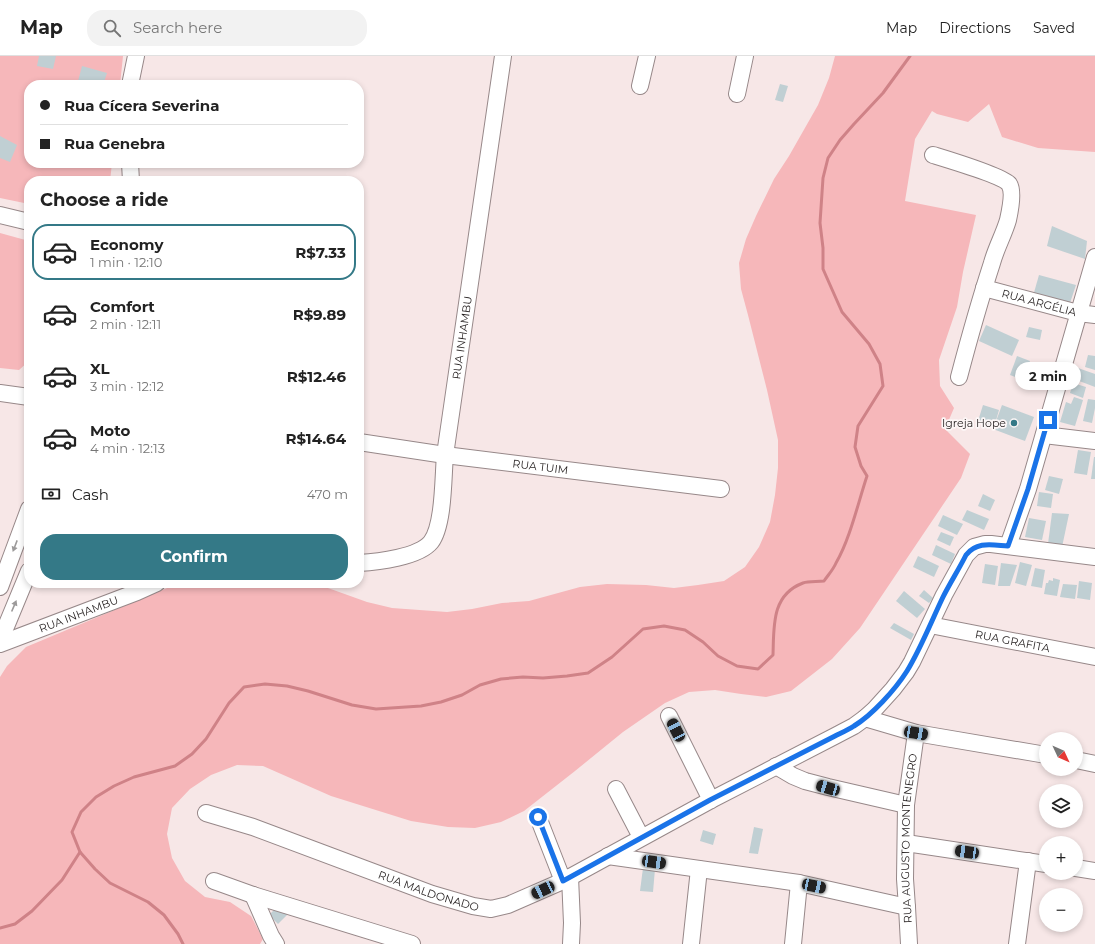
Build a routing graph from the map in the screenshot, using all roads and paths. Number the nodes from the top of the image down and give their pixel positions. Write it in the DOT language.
graph roads {
  1 [pos="136,56"];
  2 [pos="503,56"];
  3 [pos="647,56"];
  4 [pos="745,56"];
  5 [pos="131,80"];
  6 [pos="640,86"];
  7 [pos="736,94"];
  8 [pos="932,154"];
  9 [pos="0,215"];
  10 [pos="24,221"];
  11 [pos="1095,257"];
  12 [pos="984,288"];
  13 [pos="1078,313"];
  14 [pos="1095,315"];
  15 [pos="959,377"];
  16 [pos="0,393"];
  17 [pos="24,396"];
  18 [pos="1044,435"];
  19 [pos="1095,441"];
  20 [pos="364,443"];
  21 [pos="445,455"];
  22 [pos="721,489"];
  23 [pos="24,523"];
  24 [pos="1008,546"];
  25 [pos="1095,557"];
  26 [pos="364,564"];
  27 [pos="24,584"];
  28 [pos="0,587"];
  29 [pos="138,588"];
  30 [pos="930,625"];
  31 [pos="0,641"];
  32 [pos="0,644"];
  33 [pos="1095,657"];
  34 [pos="669,716"];
  35 [pos="865,718"];
  36 [pos="916,733"];
  37 [pos="1039,754"];
  38 [pos="1083,761"];
  39 [pos="1095,764"];
  40 [pos="776,766"];
  41 [pos="616,789"];
  42 [pos="710,800"];
  43 [pos="906,805"];
  44 [pos="206,813"];
  45 [pos="538,817"];
  46 [pos="641,837"];
  47 [pos="906,843"];
  48 [pos="608,856"];
  49 [pos="1028,861"];
  50 [pos="1039,863"];
  51 [pos="699,869"];
  52 [pos="1083,869"];
  53 [pos="1095,871"];
  54 [pos="566,879"];
  55 [pos="214,882"];
  56 [pos="799,883"];
  57 [pos="253,896"];
  58 [pos="908,907"];
  59 [pos="276,944"];
  60 [pos="412,944"];
  61 [pos="571,944"];
  62 [pos="691,944"];
  63 [pos="792,944"];
  64 [pos="909,944"];
  65 [pos="1017,944"];
  1 -- 5 [label="street"];
  2 -- 21 [label="street, RUA INHAMBU"];
  3 -- 6 [label="street"];
  4 -- 7 [label="street"];
  8 -- 12 [label="street"];
  9 -- 10 [label="street"];
  11 -- 13 [label="street"];
  12 -- 13 [label="street, RUA ARGÉLIA"];
  12 -- 15 [label="street"];
  13 -- 14 [label="street, RUA ARGÉLIA"];
  13 -- 18 [label="street"];
  16 -- 17 [label="street"];
  18 -- 19 [label="street"];
  18 -- 24 [label="street"];
  20 -- 21 [label="street, RUA TUIM"];
  21 -- 22 [label="street, RUA TUIM"];
  21 -- 26 [label="street, RUA INHAMBU"];
  23 -- 28 [label="street, one-way"];
  24 -- 25 [label="street, RUA MALDONADO"];
  24 -- 30 [label="street, RUA MALDONADO"];
  31 -- 27 [label="street, one-way"];
  29 -- 32 [label="street, RUA INHAMBU"];
  30 -- 33 [label="street, RUA GRAFITA"];
  30 -- 35 [label="street, RUA MALDONADO"];
  34 -- 42 [label="street"];
  35 -- 36 [label="street"];
  35 -- 40 [label="street, RUA MALDONADO"];
  36 -- 37 [label="street"];
  36 -- 43 [label="street, RUA AUGUSTO MONTENEGRO"];
  38 -- 39 [label="street"];
  40 -- 42 [label="street, RUA MALDONADO"];
  40 -- 43 [label="street"];
  41 -- 46 [label="street"];
  42 -- 46 [label="street, RUA MALDONADO"];
  43 -- 47 [label="street, RUA AUGUSTO MONTENEGRO"];
  44 -- 54 [label="street, RUA MALDONADO"];
  45 -- 54 [label="street"];
  46 -- 48 [label="street, RUA MALDONADO"];
  47 -- 49 [label="street"];
  47 -- 58 [label="street, RUA AUGUSTO MONTENEGRO"];
  48 -- 51 [label="street"];
  48 -- 54 [label="street, RUA MALDONADO"];
  49 -- 50 [label="street"];
  49 -- 65 [label="street"];
  51 -- 56 [label="street"];
  51 -- 62 [label="street"];
  52 -- 53 [label="street"];
  54 -- 61 [label="street"];
  55 -- 57 [label="street"];
  56 -- 58 [label="street"];
  56 -- 63 [label="street"];
  57 -- 59 [label="street"];
  57 -- 60 [label="street"];
  58 -- 64 [label="street, RUA AUGUSTO MONTENEGRO"];
}
